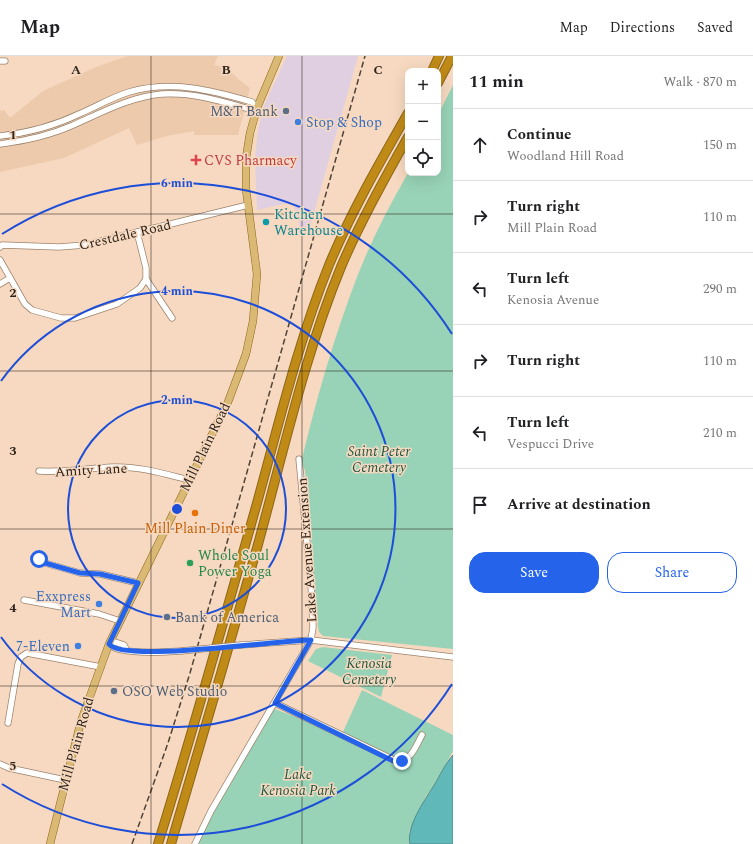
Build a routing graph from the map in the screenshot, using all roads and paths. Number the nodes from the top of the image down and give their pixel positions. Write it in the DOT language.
graph roads {
  1 [pos="279,56"];
  2 [pos="439,56"];
  3 [pos="452,56"];
  4 [pos="433,68"];
  5 [pos="441,77"];
  6 [pos="257,108"];
  7 [pos="405,118"];
  8 [pos="0,136"];
  9 [pos="406,140"];
  10 [pos="0,144"];
  11 [pos="248,205"];
  12 [pos="137,232"];
  13 [pos="0,246"];
  14 [pos="0,260"];
  15 [pos="10,278"];
  16 [pos="146,278"];
  17 [pos="0,284"];
  18 [pos="172,318"];
  19 [pos="300,459"];
  20 [pos="40,471"];
  21 [pos="190,480"];
  22 [pos="39,559"];
  23 [pos="138,583"];
  24 [pos="24,600"];
  25 [pos="120,621"];
  26 [pos="311,640"];
  27 [pos="109,644"];
  28 [pos="453,657"];
  29 [pos="101,667"];
  30 [pos="275,703"];
  31 [pos="8,723"];
  32 [pos="422,735"];
  33 [pos="0,764"];
  34 [pos="65,780"];
  35 [pos="50,844"];
  36 [pos="158,844"];
  37 [pos="171,844"];
  38 [pos="195,844"];
  1 -- 6 [label="main road"];
  2 -- 4 [label="highway"];
  3 -- 5 [label="highway"];
  6 -- 8 [label="street"];
  6 -- 10 [label="street"];
  6 -- 11 [label="main road"];
  7 -- 36 [label="highway"];
  9 -- 37 [label="highway"];
  11 -- 12 [label="street, Crestdale Road"];
  11 -- 21 [label="main road, Mill Plain Road"];
  12 -- 13 [label="street, Crestdale Road"];
  12 -- 16 [label="street"];
  14 -- 15 [label="street"];
  15 -- 16 [label="street"];
  15 -- 17 [label="street"];
  16 -- 18 [label="street"];
  19 -- 26 [label="street, Lake Avenue Extension"];
  20 -- 21 [label="street, Amity Lane"];
  21 -- 23 [label="main road, Mill Plain Road"];
  22 -- 23 [label="street"];
  23 -- 25 [label="main road, Mill Plain Road"];
  24 -- 25 [label="street"];
  25 -- 27 [label="main road, Mill Plain Road"];
  26 -- 27 [label="street, bridge"];
  26 -- 28 [label="street"];
  26 -- 30 [label="street"];
  27 -- 29 [label="main road, Mill Plain Road"];
  29 -- 31 [label="street"];
  29 -- 34 [label="main road, Mill Plain Road"];
  30 -- 32 [label="street"];
  30 -- 38 [label="street"];
  33 -- 34 [label="street"];
  34 -- 35 [label="main road, Mill Plain Road"];
}
